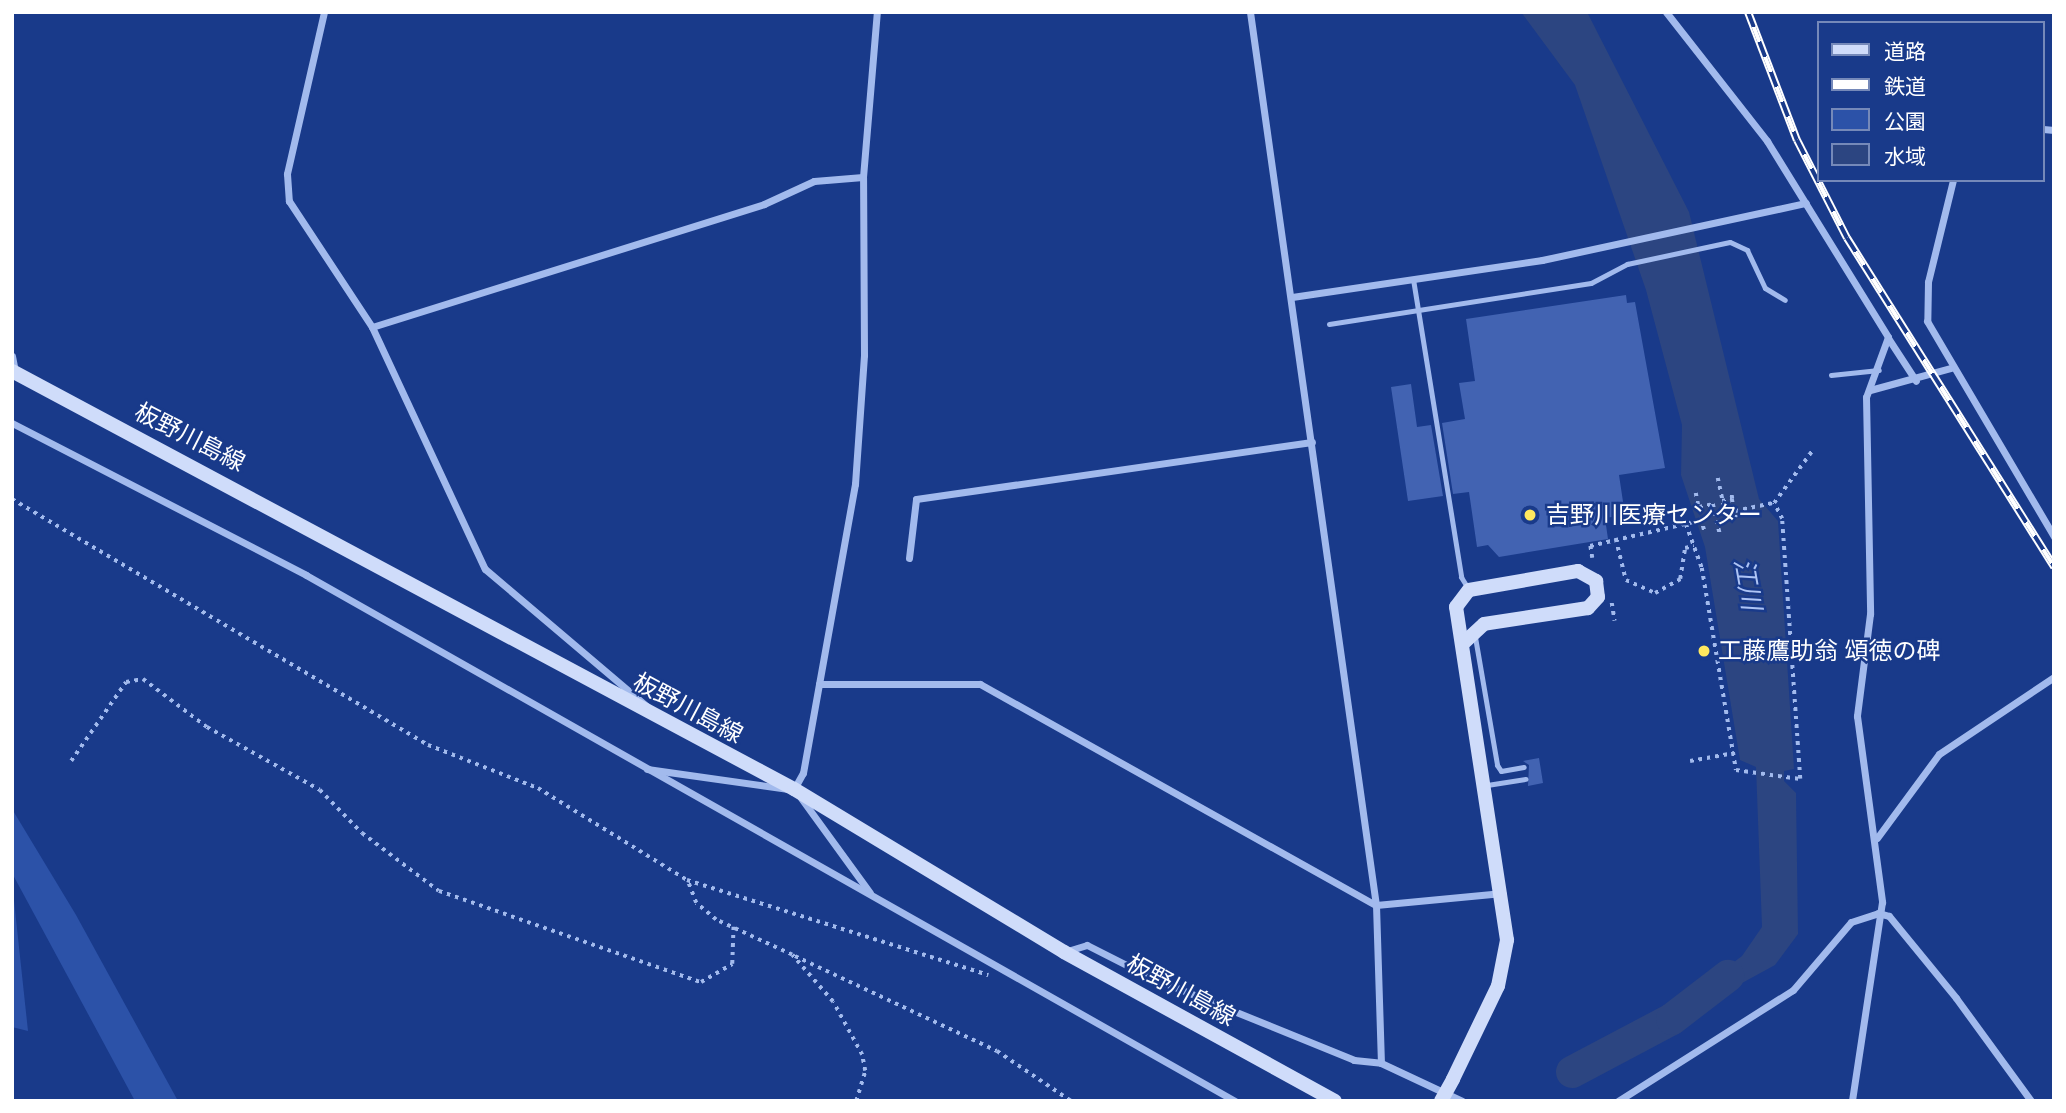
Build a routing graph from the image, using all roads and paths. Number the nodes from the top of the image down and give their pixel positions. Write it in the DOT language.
graph roads {
  1 [pos="324,12"];
  2 [pos="877,12"];
  3 [pos="1250,12"];
  4 [pos="1666,12"];
  5 [pos="863,177"];
  6 [pos="1952,182"];
  7 [pos="1805,203"];
  8 [pos="1413,279"];
  9 [pos="1292,297"];
  10 [pos="1785,300"];
  11 [pos="1418,310"];
  12 [pos="1329,324"];
  13 [pos="372,327"];
  14 [pos="1888,337"];
  15 [pos="12,356"];
  16 [pos="1951,369"];
  17 [pos="1879,370"];
  18 [pos="13,371"];
  19 [pos="1831,375"];
  20 [pos="1916,381"];
  21 [pos="1870,390"];
  22 [pos="12,423"];
  23 [pos="1312,442"];
  24 [pos="1812,451"];
  25 [pos="1718,478"];
  26 [pos="1696,493"];
  27 [pos="1731,493"];
  28 [pos="12,499"];
  29 [pos="1732,499"];
  30 [pos="1774,503"];
  31 [pos="1713,504"];
  32 [pos="1722,504"];
  33 [pos="1699,507"];
  34 [pos="1735,510"];
  35 [pos="1725,513"];
  36 [pos="1736,518"];
  37 [pos="1702,520"];
  38 [pos="1686,524"];
  39 [pos="1705,533"];
  40 [pos="1720,535"];
  41 [pos="2054,537"];
  42 [pos="1616,539"];
  43 [pos="1694,546"];
  44 [pos="909,558"];
  45 [pos="1592,558"];
  46 [pos="1469,590"];
  47 [pos="1470,636"];
  48 [pos="2054,677"];
  49 [pos="819,684"];
  50 [pos="654,718"];
  51 [pos="1734,753"];
  52 [pos="71,761"];
  53 [pos="1690,761"];
  54 [pos="1524,767"];
  55 [pos="645,769"];
  56 [pos="1526,779"];
  57 [pos="1487,785"];
  58 [pos="794,789"];
  59 [pos="1877,838"];
  60 [pos="687,880"];
  61 [pos="1503,893"];
  62 [pos="872,895"];
  63 [pos="1376,905"];
  64 [pos="1878,913"];
  65 [pos="733,927"];
  66 [pos="1063,952"];
  67 [pos="792,954"];
  68 [pos="996,966"];
  69 [pos="1381,1063"];
  70 [pos="856,1101"];
  71 [pos="1071,1101"];
  72 [pos="1235,1101"];
  73 [pos="1335,1101"];
  74 [pos="1441,1101"];
  75 [pos="1462,1101"];
  76 [pos="1618,1101"];
  77 [pos="1852,1101"];
  78 [pos="2031,1101"];
  1 -- 13 [label="street"];
  2 -- 5 [label="street"];
  3 -- 9 [label="street"];
  4 -- 7 [label="street"];
  5 -- 13 [label="street"];
  5 -- 49 [label="street"];
  6 -- 16 [label="street"];
  7 -- 8 [label="street"];
  7 -- 14 [label="street"];
  8 -- 9 [label="street"];
  8 -- 11 [label="lane"];
  9 -- 23 [label="street"];
  10 -- 11 [label="lane"];
  11 -- 12 [label="lane"];
  11 -- 46 [label="lane"];
  13 -- 50 [label="street"];
  14 -- 17 [label="street"];
  14 -- 20 [label="street"];
  15 -- 18 [label="street"];
  16 -- 20 [label="street"];
  16 -- 41 [label="street"];
  17 -- 19 [label="lane"];
  17 -- 21 [label="street"];
  18 -- 50 [label="main road, 板野川島線"];
  20 -- 21 [label="street"];
  21 -- 59 [label="street"];
  22 -- 55 [label="street"];
  23 -- 44 [label="street"];
  23 -- 63 [label="street"];
  24 -- 30 [label="path"];
  25 -- 32 [label="path"];
  26 -- 33 [label="path"];
  27 -- 29 [label="path"];
  28 -- 60 [label="path"];
  29 -- 32 [label="path"];
  29 -- 34 [label="path"];
  30 -- 34 [label="path"];
  30 -- 51 [label="path"];
  31 -- 32 [label="path"];
  31 -- 33 [label="path"];
  31 -- 40 [label="path"];
  32 -- 35 [label="path"];
  33 -- 37 [label="path"];
  34 -- 36 [label="path"];
  37 -- 38 [label="path"];
  37 -- 39 [label="path"];
  38 -- 42 [label="path"];
  38 -- 43 [label="path"];
  42 -- 43 [label="path"];
  42 -- 45 [label="path"];
  43 -- 51 [label="path"];
  46 -- 47 [label="main road"];
  46 -- 47 [label="main road"];
  47 -- 54 [label="lane"];
  47 -- 57 [label="main road"];
  48 -- 59 [label="street"];
  49 -- 58 [label="street"];
  49 -- 63 [label="street"];
  50 -- 58 [label="main road, 板野川島線"];
  51 -- 53 [label="path"];
  52 -- 65 [label="path"];
  55 -- 58 [label="street"];
  55 -- 62 [label="street"];
  56 -- 57 [label="lane"];
  57 -- 61 [label="main road"];
  58 -- 62 [label="street"];
  58 -- 66 [label="main road, 板野川島線"];
  59 -- 64 [label="street"];
  60 -- 65 [label="path"];
  60 -- 68 [label="path"];
  61 -- 63 [label="street"];
  61 -- 74 [label="main road, bridge"];
  62 -- 68 [label="street"];
  63 -- 69 [label="street"];
  64 -- 76 [label="street"];
  64 -- 77 [label="street"];
  64 -- 78 [label="street"];
  65 -- 67 [label="path"];
  66 -- 69 [label="street"];
  66 -- 73 [label="main road, 板野川島線"];
  67 -- 70 [label="path"];
  67 -- 71 [label="path"];
  68 -- 72 [label="street"];
  69 -- 75 [label="street"];
}
